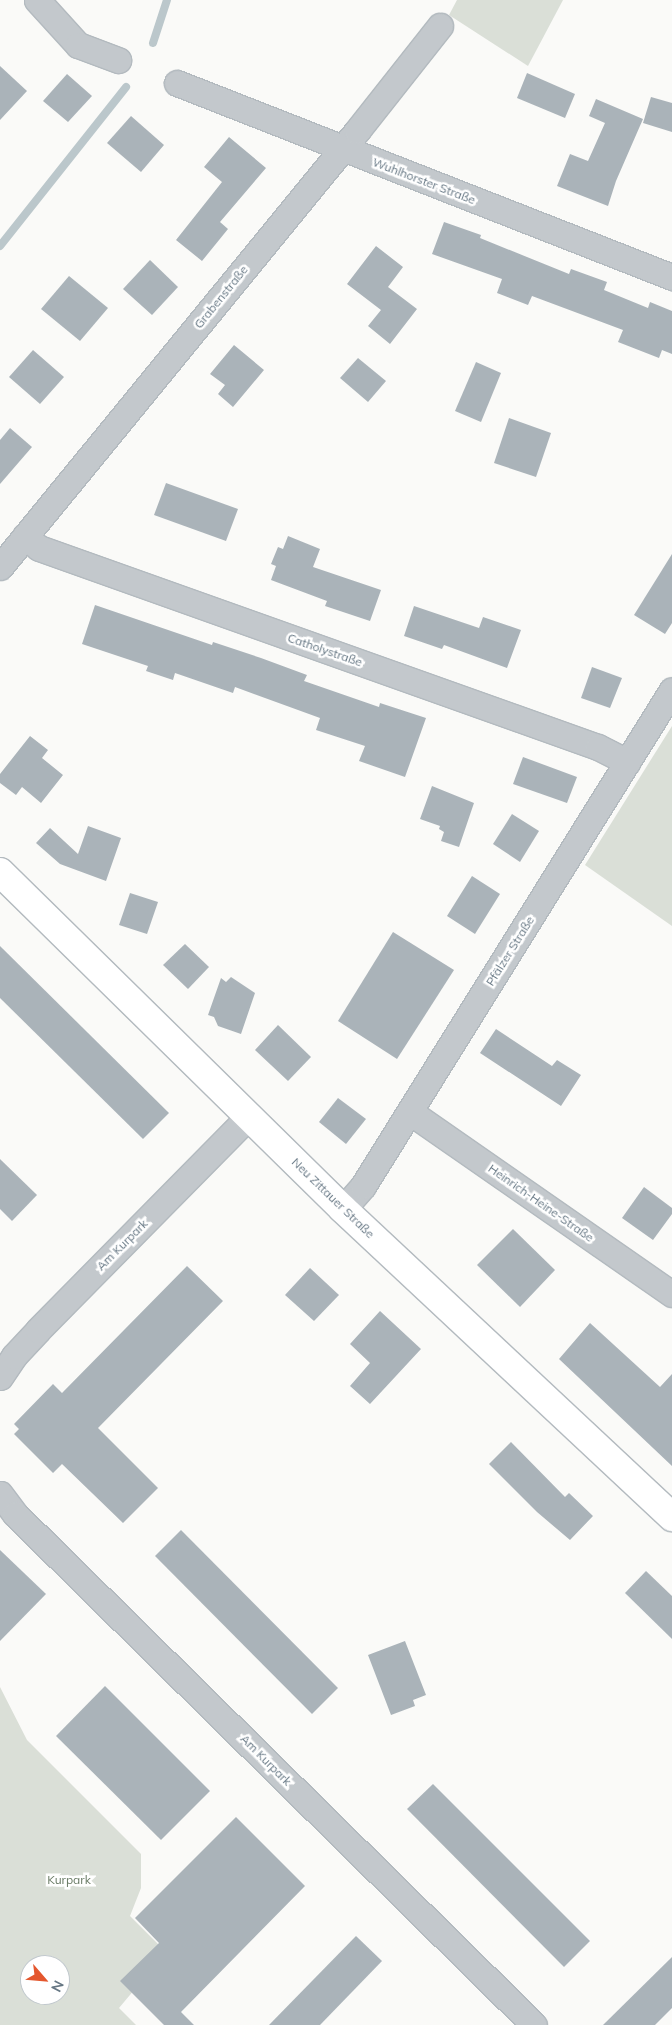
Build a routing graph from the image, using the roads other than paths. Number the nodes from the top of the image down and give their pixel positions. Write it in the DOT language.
graph roads {
  1 [pos="37,0"];
  2 [pos="440,26"];
  3 [pos="118,60"];
  4 [pos="177,83"];
  5 [pos="341,149"];
  6 [pos="672,277"];
  7 [pos="25,536"];
  8 [pos="0,567"];
  9 [pos="672,690"];
  10 [pos="627,762"];
  11 [pos="0,872"];
  12 [pos="410,1112"];
  13 [pos="249,1116"];
  14 [pos="343,1209"];
  15 [pos="672,1294"];
  16 [pos="0,1378"];
  17 [pos="0,1494"];
  18 [pos="672,1517"];
  19 [pos="534,2025"];
  1 -- 3 [label="street"];
  2 -- 5 [label="street, Grabenstraße"];
  4 -- 5 [label="street, Wuhlhorster Straße"];
  5 -- 6 [label="street, Wuhlhorster Straße"];
  5 -- 7 [label="street, Grabenstraße"];
  7 -- 8 [label="street, Grabenstraße"];
  7 -- 10 [label="street, Catholystraße"];
  9 -- 10 [label="street, Pfälzer Straße"];
  10 -- 12 [label="street, Pfälzer Straße"];
  11 -- 13 [label="main road, Neu Zittauer Straße"];
  12 -- 14 [label="street, Pfälzer Straße"];
  12 -- 15 [label="street, Heinrich-Heine-Straße"];
  13 -- 14 [label="main road, Neu Zittauer Straße"];
  13 -- 16 [label="street, Am Kurpark"];
  14 -- 18 [label="main road, Neu Zittauer Straße"];
  17 -- 19 [label="street, Am Kurpark"];
}
